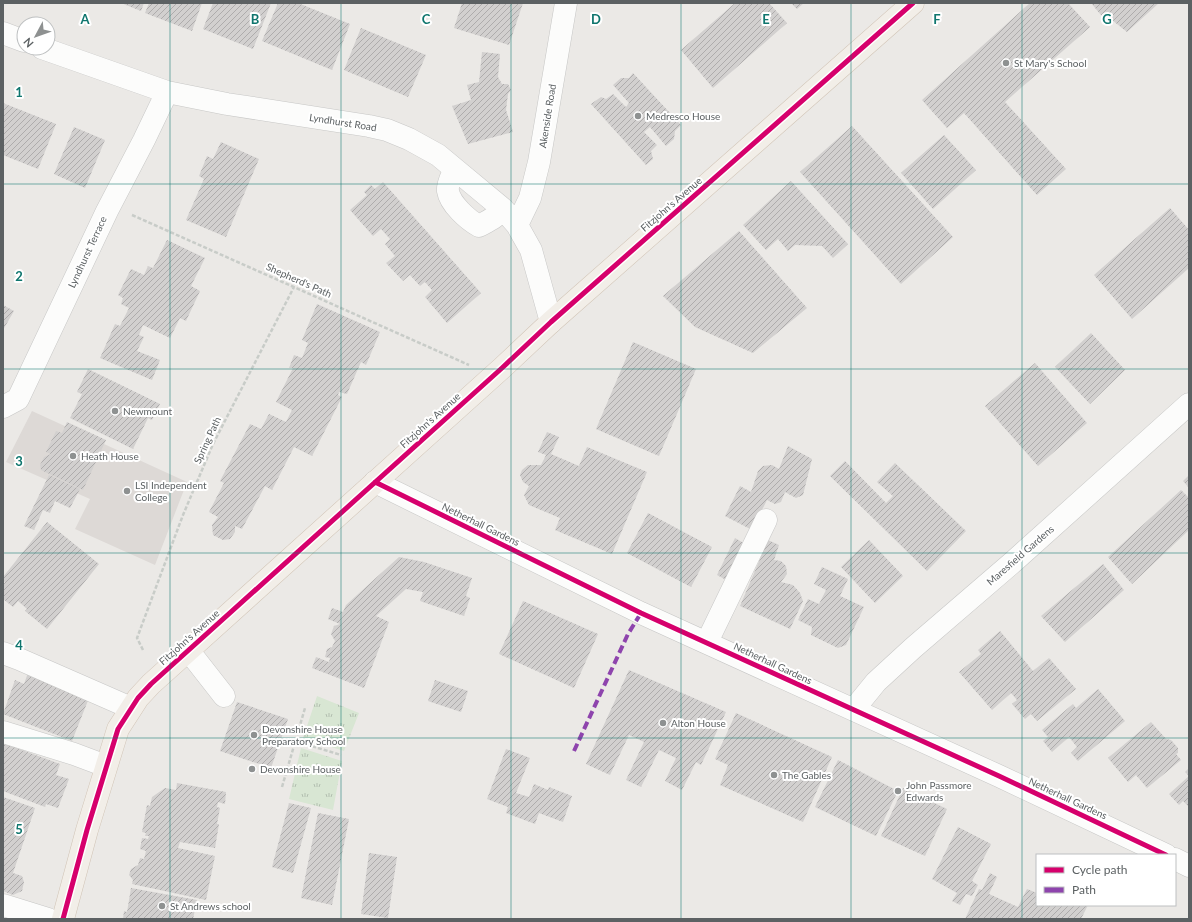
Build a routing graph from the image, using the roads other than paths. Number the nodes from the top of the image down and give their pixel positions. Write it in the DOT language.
graph roads {
  1 [pos="566,3"];
  2 [pos="913,3"];
  3 [pos="3,33"];
  4 [pos="16,38"];
  5 [pos="56,53"];
  6 [pos="167,92"];
  7 [pos="454,170"];
  8 [pos="510,217"];
  9 [pos="551,322"];
  10 [pos="1189,404"];
  11 [pos="3,407"];
  12 [pos="375,482"];
  13 [pos="766,520"];
  14 [pos="707,642"];
  15 [pos="188,650"];
  16 [pos="3,653"];
  17 [pos="224,696"];
  18 [pos="131,708"];
  19 [pos="854,710"];
  20 [pos="3,732"];
  21 [pos="106,766"];
  22 [pos="1164,854"];
  23 [pos="1176,860"];
  24 [pos="1189,866"];
  25 [pos="3,905"];
  26 [pos="48,919"];
  27 [pos="63,919"];
  1 -- 8 [label="street, Akenside Road"];
  2 -- 9 [label="main road, Fitzjohn's Avenue"];
  3 -- 4 [label="street"];
  5 -- 6 [label="street, Lyndhurst Road"];
  6 -- 7 [label="street, Lyndhurst Road"];
  6 -- 11 [label="street, Lyndhurst Terrace"];
  7 -- 8 [label="street, Lyndhurst Road"];
  7 -- 8 [label="street"];
  8 -- 9 [label="street, Lyndhurst Road"];
  9 -- 12 [label="main road, Fitzjohn's Avenue"];
  10 -- 19 [label="street, Maresfield Gardens"];
  12 -- 14 [label="street, Netherhall Gardens"];
  12 -- 15 [label="main road, Fitzjohn's Avenue"];
  13 -- 14 [label="street"];
  14 -- 19 [label="street, Netherhall Gardens"];
  15 -- 17 [label="street"];
  15 -- 18 [label="main road, Fitzjohn's Avenue"];
  16 -- 18 [label="street"];
  18 -- 21 [label="main road, Fitzjohn's Avenue"];
  19 -- 22 [label="street, Netherhall Gardens"];
  20 -- 21 [label="street"];
  21 -- 27 [label="main road, Fitzjohn's Avenue"];
  23 -- 24 [label="street"];
  25 -- 26 [label="street"];
}
